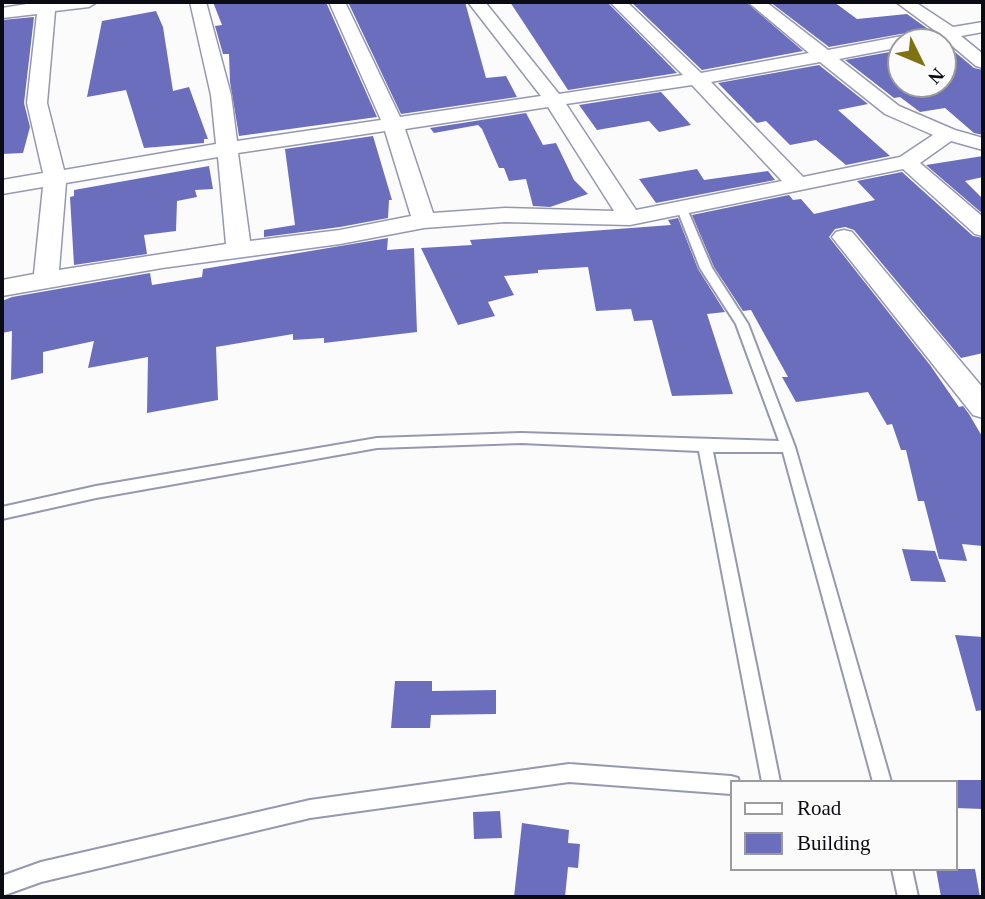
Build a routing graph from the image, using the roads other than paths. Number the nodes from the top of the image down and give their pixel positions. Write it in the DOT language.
graph roads {
  1 [pos="89,2"];
  2 [pos="198,2"];
  3 [pos="337,2"];
  4 [pos="476,2"];
  5 [pos="618,2"];
  6 [pos="756,2"];
  7 [pos="904,2"];
  8 [pos="48,5"];
  9 [pos="2,13"];
  10 [pos="983,27"];
  11 [pos="943,28"];
  12 [pos="957,32"];
  13 [pos="957,43"];
  14 [pos="887,44"];
  15 [pos="822,55"];
  16 [pos="983,62"];
  17 [pos="697,79"];
  18 [pos="553,99"];
  19 [pos="393,123"];
  20 [pos="948,134"];
  21 [pos="983,144"];
  22 [pos="226,149"];
  23 [pos="907,162"];
  24 [pos="55,179"];
  25 [pos="798,185"];
  26 [pos="2,187"];
  27 [pos="682,209"];
  28 [pos="630,218"];
  29 [pos="424,221"];
  30 [pos="983,229"];
  31 [pos="844,237"];
  32 [pos="239,250"];
  33 [pos="46,279"];
  34 [pos="2,289"];
  35 [pos="983,407"];
  36 [pos="705,446"];
  37 [pos="788,447"];
  38 [pos="2,513"];
  39 [pos="771,780"];
  40 [pos="881,780"];
  41 [pos="730,785"];
  42 [pos="902,871"];
  43 [pos="2,886"];
  44 [pos="908,897"];
  1 -- 8 [label="street"];
  2 -- 22 [label="street"];
  3 -- 19 [label="street"];
  4 -- 18 [label="street"];
  5 -- 17 [label="street"];
  6 -- 15 [label="street"];
  7 -- 11 [label="street"];
  8 -- 9 [label="street"];
  8 -- 24 [label="street"];
  10 -- 12 [label="street"];
  13 -- 16 [label="street"];
  14 -- 15 [label="street"];
  15 -- 17 [label="street"];
  15 -- 20 [label="street"];
  17 -- 18 [label="street"];
  17 -- 25 [label="street"];
  18 -- 19 [label="street"];
  18 -- 28 [label="street"];
  19 -- 22 [label="street"];
  19 -- 29 [label="street"];
  20 -- 21 [label="street"];
  20 -- 23 [label="street"];
  22 -- 24 [label="street"];
  22 -- 32 [label="street"];
  23 -- 25 [label="street"];
  23 -- 30 [label="street"];
  24 -- 26 [label="street"];
  24 -- 33 [label="street"];
  25 -- 27 [label="street"];
  27 -- 28 [label="street"];
  27 -- 37 [label="lane"];
  28 -- 29 [label="street"];
  29 -- 32 [label="street"];
  31 -- 35 [label="street"];
  32 -- 33 [label="street"];
  33 -- 34 [label="street"];
  36 -- 37 [label="lane"];
  36 -- 38 [label="lane"];
  36 -- 39 [label="lane"];
  37 -- 40 [label="lane"];
  41 -- 43 [label="lane"];
  42 -- 44 [label="lane"];
}
